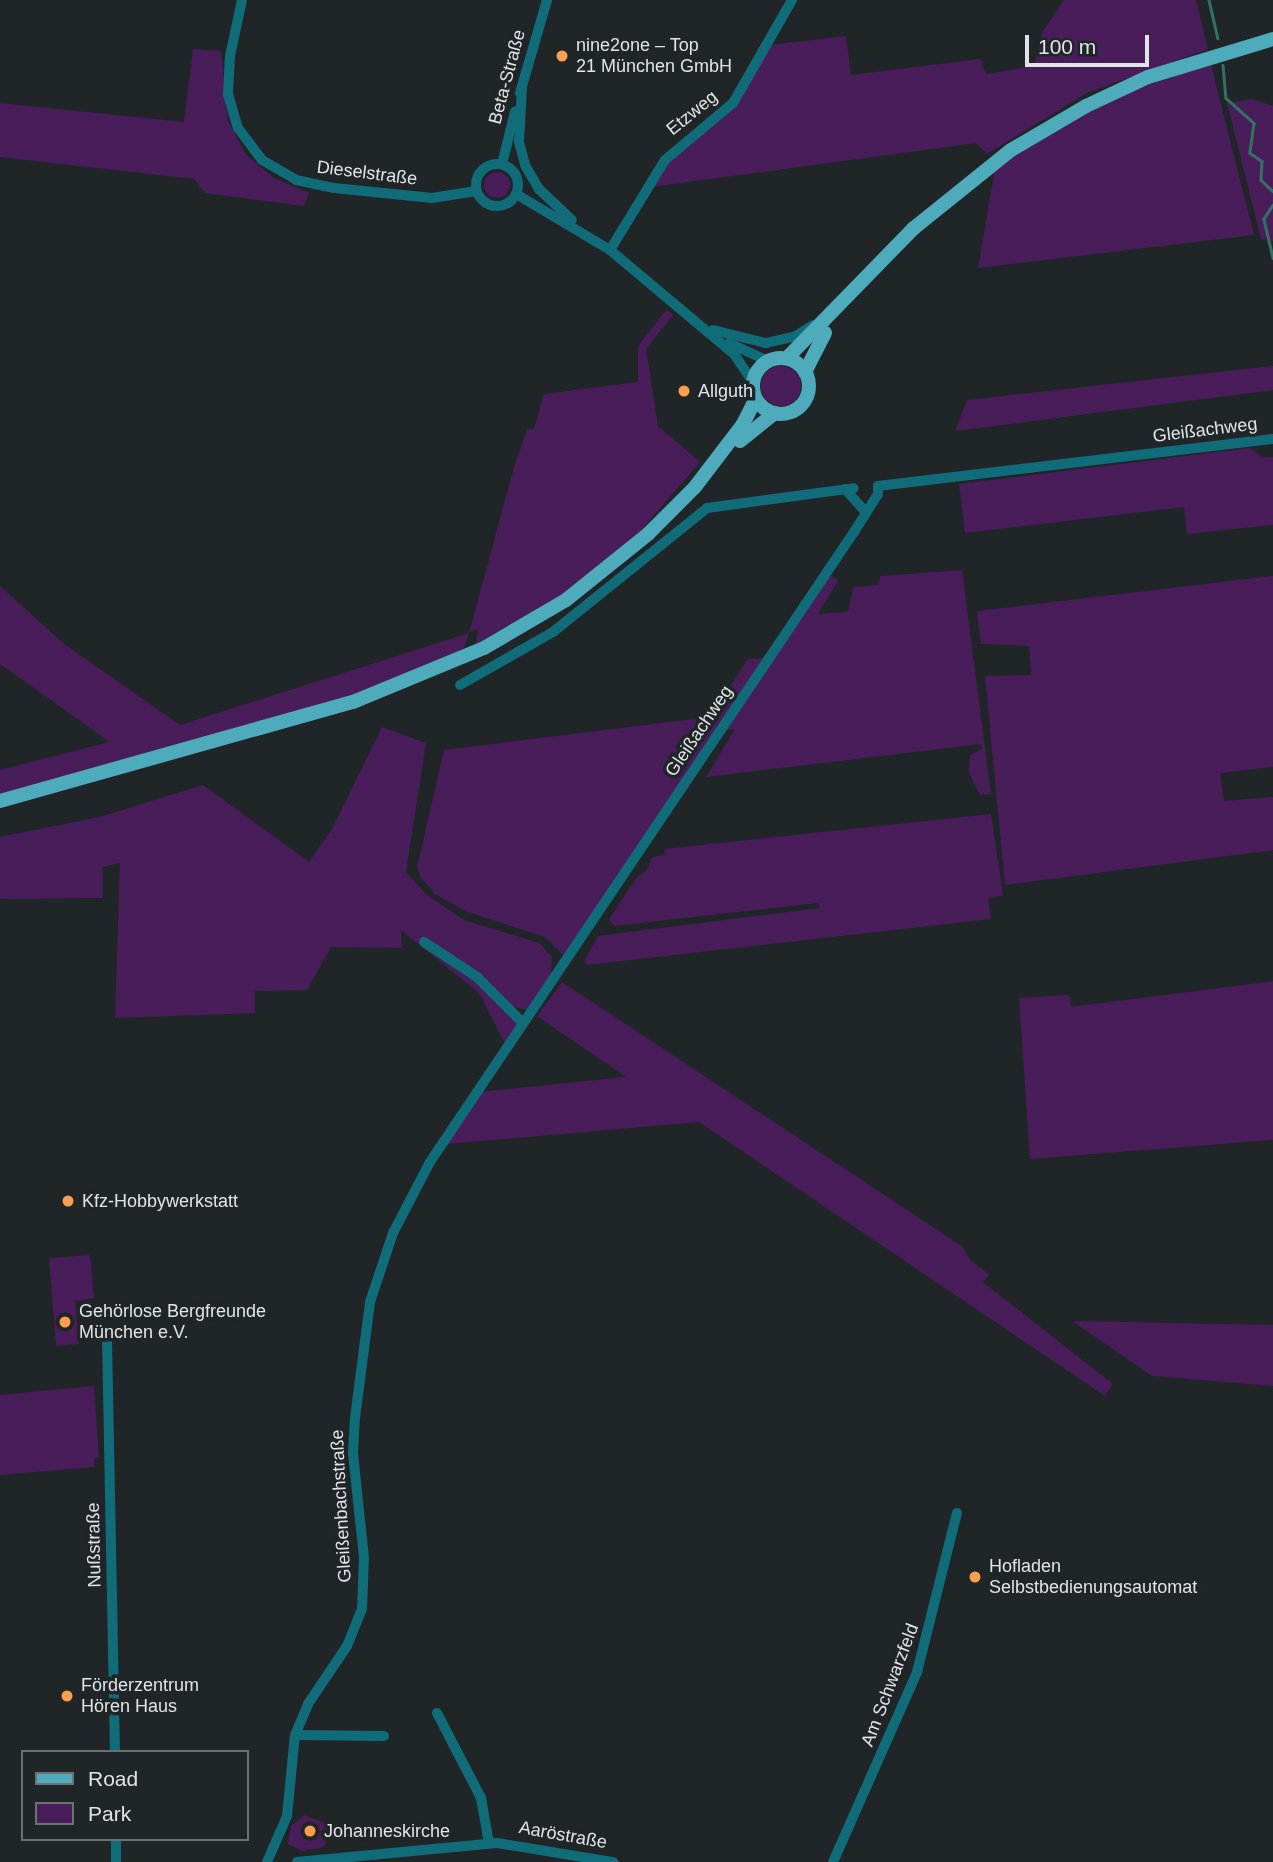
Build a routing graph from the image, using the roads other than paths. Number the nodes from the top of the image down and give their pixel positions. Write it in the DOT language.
graph roads {
  1 [pos="242,0"];
  2 [pos="547,0"];
  3 [pos="792,0"];
  4 [pos="1273,39"];
  5 [pos="522,88"];
  6 [pos="502,164"];
  7 [pos="476,191"];
  8 [pos="516,194"];
  9 [pos="587,234"];
  10 [pos="610,250"];
  11 [pos="664,295"];
  12 [pos="839,306"];
  13 [pos="713,330"];
  14 [pos="787,358"];
  15 [pos="768,361"];
  16 [pos="805,372"];
  17 [pos="753,382"];
  18 [pos="756,399"];
  19 [pos="775,413"];
  20 [pos="1273,439"];
  21 [pos="695,487"];
  22 [pos="865,511"];
  23 [pos="460,685"];
  24 [pos="0,801"];
  25 [pos="424,942"];
  26 [pos="561,970"];
  27 [pos="523,1023"];
  28 [pos="107,1338"];
  29 [pos="957,1513"];
  30 [pos="437,1713"];
  31 [pos="295,1735"];
  32 [pos="384,1736"];
  33 [pos="114,1750"];
  34 [pos="116,1841"];
  35 [pos="489,1843"];
  36 [pos="370,1858"];
  37 [pos="116,1862"];
  38 [pos="267,1862"];
  39 [pos="298,1862"];
  40 [pos="613,1862"];
  41 [pos="833,1862"];
  1 -- 7 [label="street, Dieselstraße"];
  2 -- 5 [label="street, Beta-Straße"];
  3 -- 10 [label="street, Etzweg"];
  4 -- 12 [label="main road"];
  5 -- 6 [label="street, Beta-Straße"];
  5 -- 9 [label="street"];
  6 -- 7 [label="street"];
  6 -- 8 [label="street"];
  7 -- 8 [label="street"];
  8 -- 9 [label="street"];
  9 -- 10 [label="street"];
  10 -- 11 [label="street"];
  11 -- 13 [label="street"];
  11 -- 17 [label="street"];
  12 -- 13 [label="street"];
  12 -- 14 [label="main road"];
  12 -- 16 [label="main road"];
  13 -- 15 [label="street"];
  14 -- 15 [label="main road"];
  14 -- 16 [label="main road"];
  15 -- 17 [label="main road"];
  16 -- 19 [label="main road"];
  17 -- 18 [label="main road"];
  18 -- 19 [label="main road"];
  18 -- 21 [label="main road"];
  19 -- 21 [label="main road"];
  20 -- 22 [label="street, Gleißachweg"];
  21 -- 24 [label="main road"];
  22 -- 23 [label="street"];
  22 -- 26 [label="street, Gleißachweg"];
  25 -- 27 [label="street"];
  26 -- 27 [label="street, Gleißenbachstraße"];
  27 -- 31 [label="street, Gleißenbachstraße"];
  28 -- 33 [label="street, Nußstraße"];
  29 -- 41 [label="street, Am Schwarzfeld"];
  30 -- 35 [label="street"];
  31 -- 32 [label="street"];
  31 -- 38 [label="street, Gleißenbachstraße"];
  34 -- 37 [label="street"];
  35 -- 36 [label="street, Aaröstraße"];
  35 -- 40 [label="street, Aaröstraße"];
  36 -- 39 [label="street, Aaröstraße"];
}
